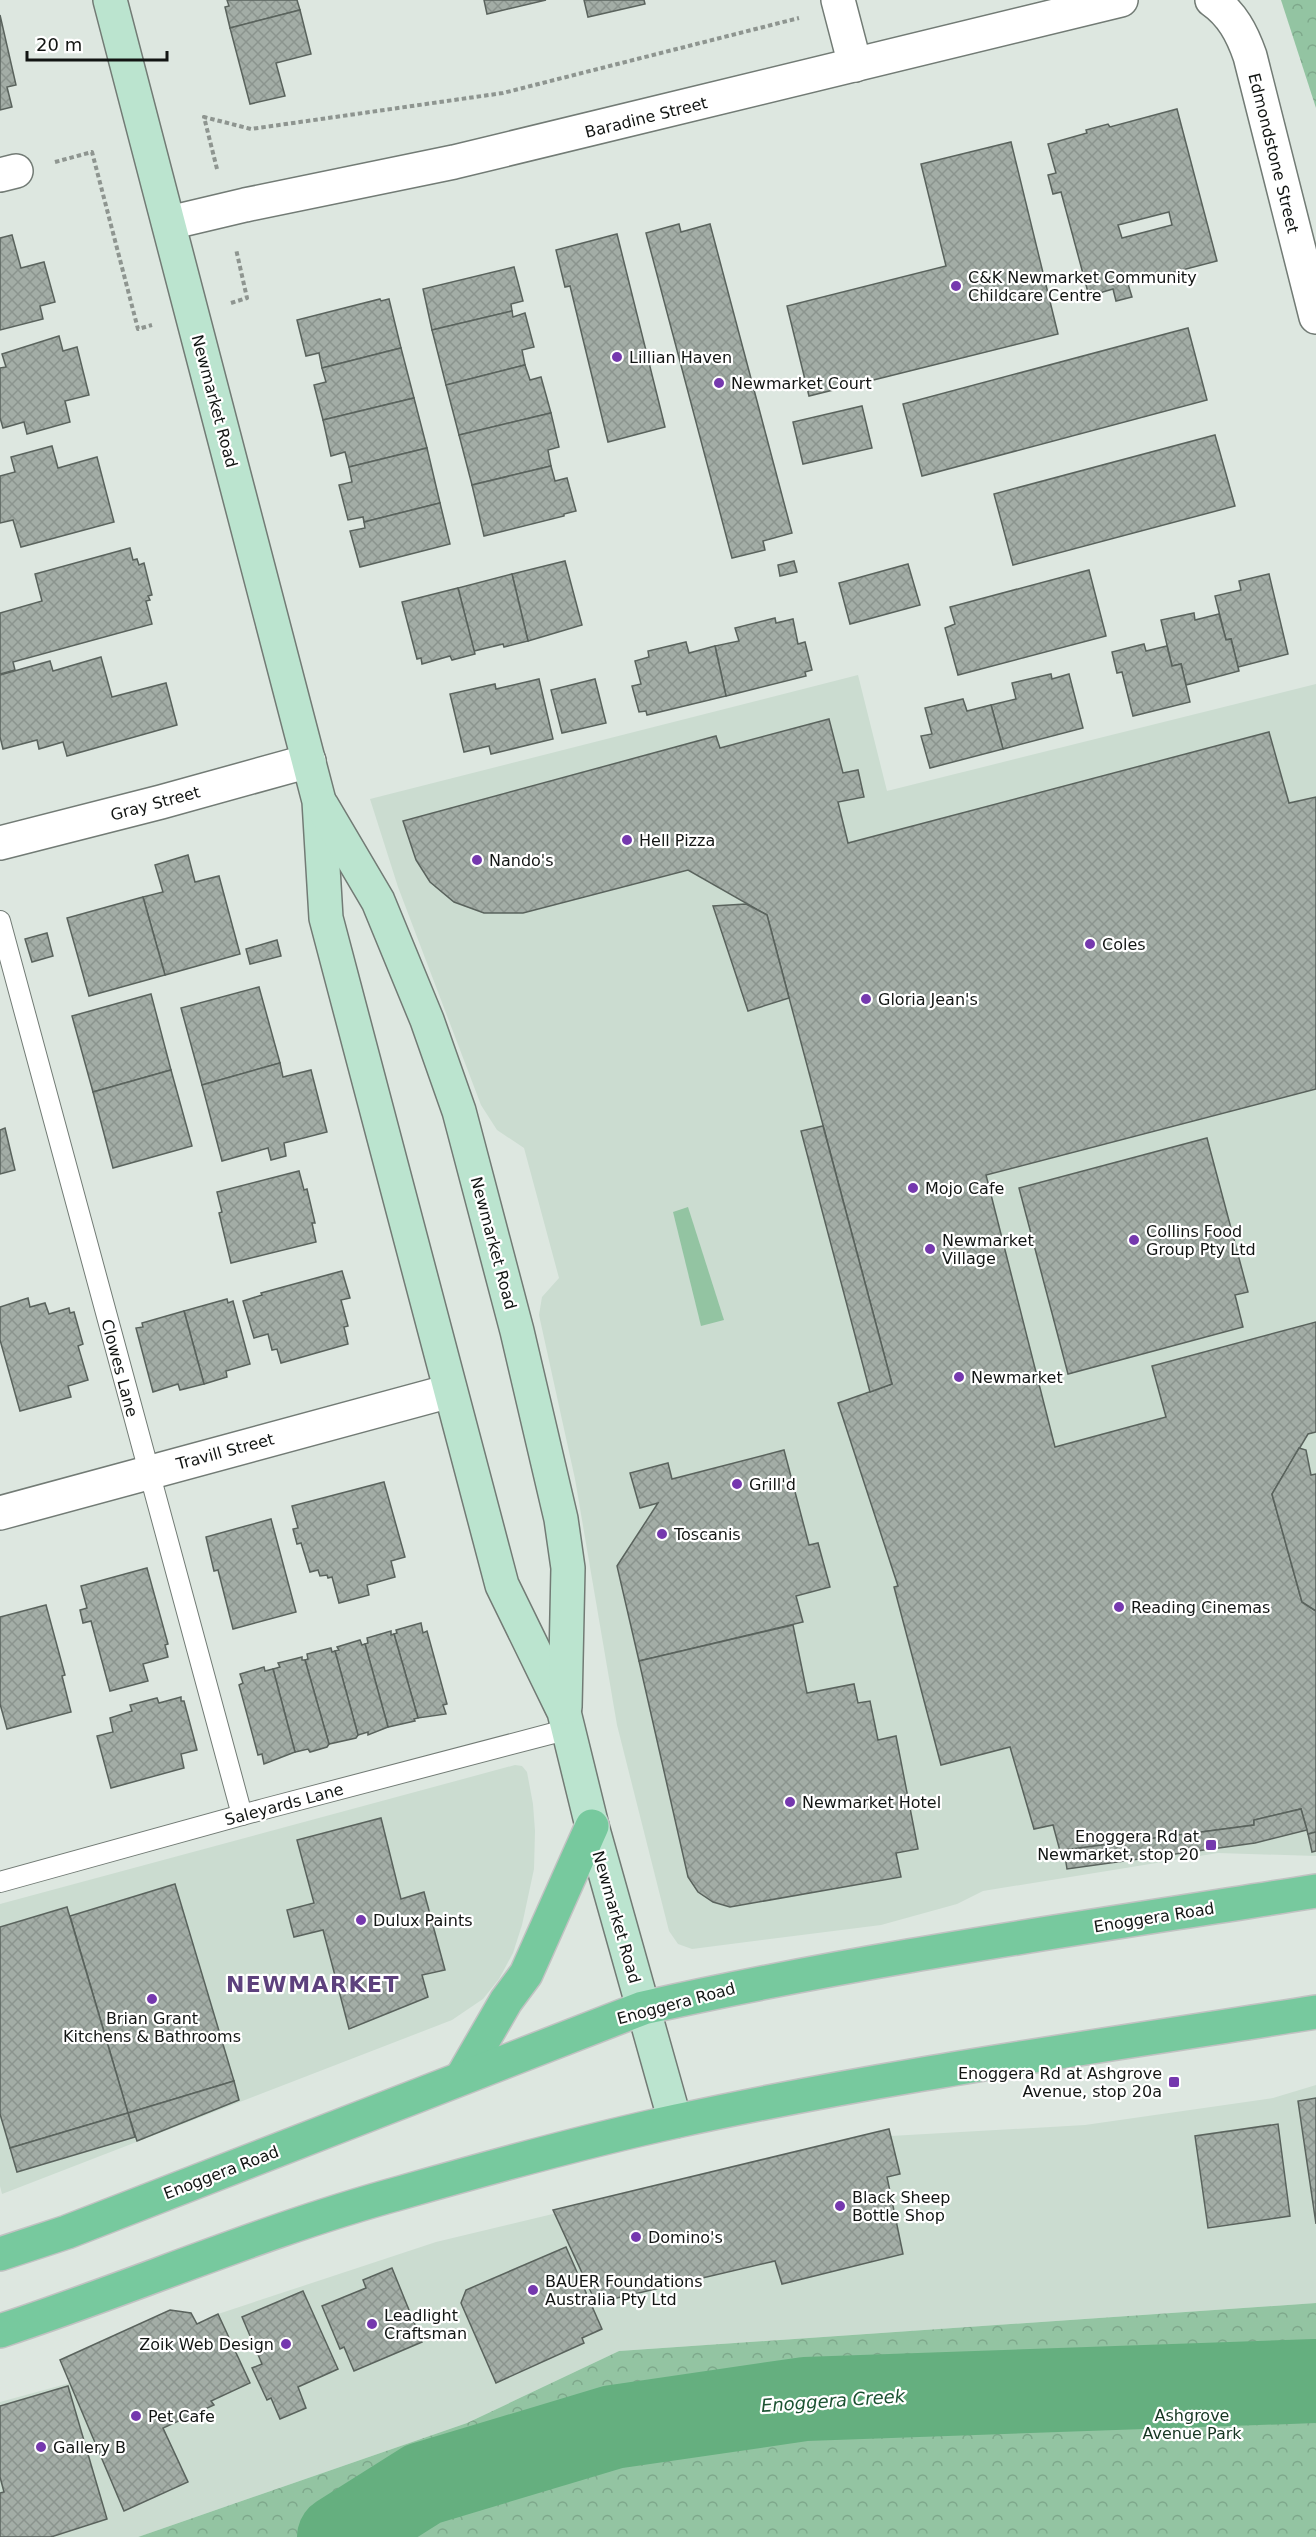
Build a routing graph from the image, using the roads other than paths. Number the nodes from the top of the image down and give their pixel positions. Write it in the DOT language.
graph roads {
  1 [pos="110,0"];
  2 [pos="838,0"];
  3 [pos="1121,0"];
  4 [pos="1212,0"];
  5 [pos="855,65"];
  6 [pos="169,223"];
  7 [pos="1313,296"];
  8 [pos="309,761"];
  9 [pos="319,801"];
  10 [pos="0,843"];
  11 [pos="0,921"];
  12 [pos="450,1391"];
  13 [pos="148,1472"];
  14 [pos="0,1513"];
  15 [pos="567,1720"];
  16 [pos="242,1815"];
  17 [pos="592,1826"];
  18 [pos="0,1882"];
  19 [pos="1316,1891"];
  20 [pos="643,2008"];
  21 [pos="1316,2012"];
  22 [pos="462,2077"];
  23 [pos="675,2121"];
  24 [pos="0,2254"];
  25 [pos="0,2331"];
  1 -- 6 [label="main road, Newmarket Road"];
  2 -- 5 [label="street"];
  3 -- 5 [label="street, Baradine Street"];
  4 -- 7 [label="street, Edmondstone Street"];
  5 -- 6 [label="street, Baradine Street"];
  6 -- 8 [label="main road, Newmarket Road"];
  8 -- 9 [label="main road, Newmarket Road"];
  8 -- 10 [label="street, Gray Street"];
  9 -- 12 [label="main road, Newmarket Road"];
  9 -- 15 [label="main road, Newmarket Road"];
  11 -- 13 [label="lane, Clowes Lane"];
  12 -- 13 [label="street, Travill Street"];
  12 -- 15 [label="main road, Newmarket Road"];
  13 -- 14 [label="street, Travill Street"];
  13 -- 16 [label="lane, Clowes Lane"];
  15 -- 16 [label="lane, Saleyards Lane"];
  15 -- 17 [label="main road, Newmarket Road"];
  16 -- 18 [label="lane, Saleyards Lane"];
  17 -- 20 [label="main road, Newmarket Road"];
  17 -- 22 [label="main road"];
  19 -- 20 [label="main road, Enoggera Road"];
  20 -- 22 [label="main road, Enoggera Road"];
  20 -- 23 [label="main road, Newmarket Road"];
  21 -- 23 [label="main road"];
  22 -- 24 [label="main road, Enoggera Road"];
  23 -- 25 [label="main road"];
}
